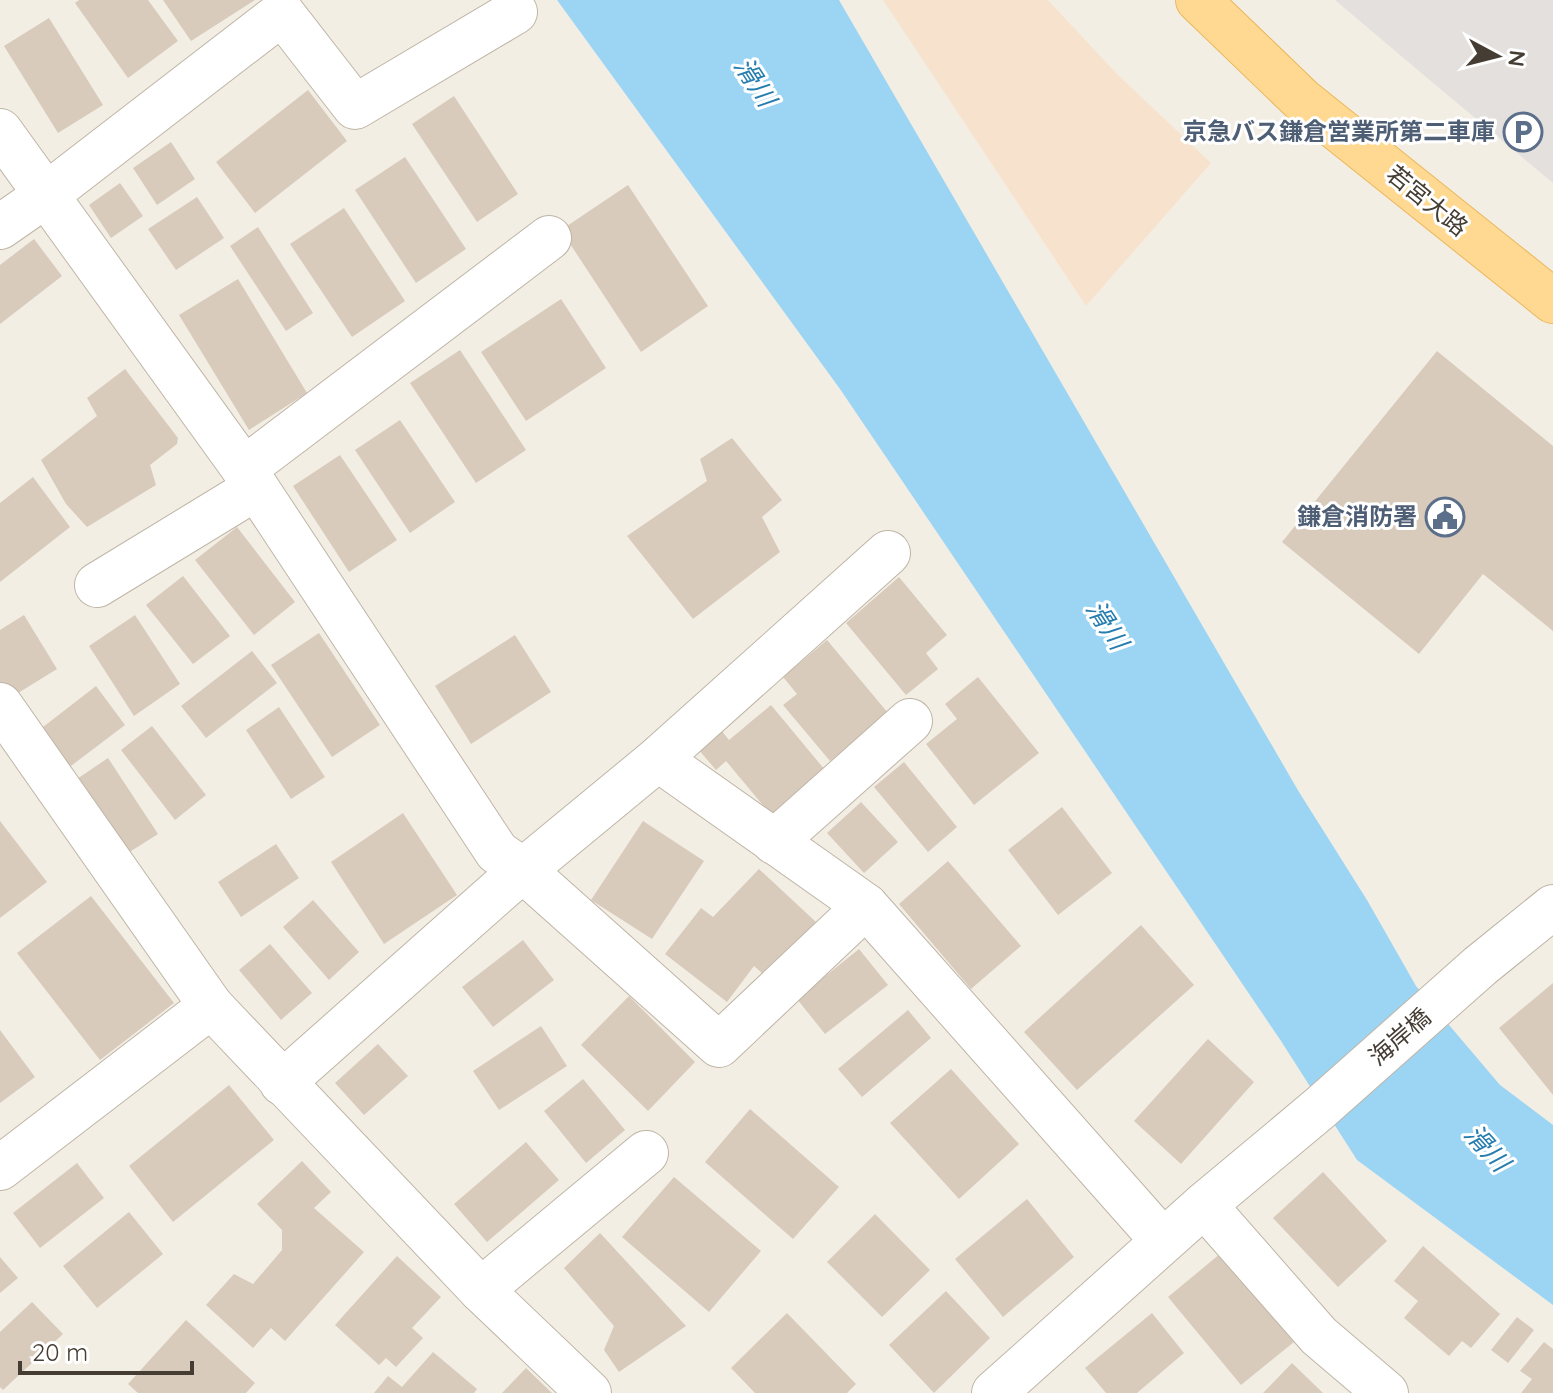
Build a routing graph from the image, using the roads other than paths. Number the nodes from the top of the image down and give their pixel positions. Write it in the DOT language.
graph roads {
  1 [pos="1198,0"];
  2 [pos="515,12"];
  3 [pos="0,131"];
  4 [pos="46,195"];
  5 [pos="0,227"];
  6 [pos="549,238"];
  7 [pos="1553,301"];
  8 [pos="250,479"];
  9 [pos="888,553"];
  10 [pos="97,585"];
  11 [pos="0,705"];
  12 [pos="910,721"];
  13 [pos="658,759"];
  14 [pos="774,842"];
  15 [pos="524,871"];
  16 [pos="866,906"];
  17 [pos="1553,907"];
  18 [pos="211,1006"];
  19 [pos="282,1083"];
  20 [pos="646,1153"];
  21 [pos="0,1168"];
  22 [pos="1204,1205"];
  23 [pos="1163,1241"];
  24 [pos="481,1290"];
  25 [pos="589,1393"];
  26 [pos="994,1393"];
  27 [pos="1386,1393"];
  1 -- 7 [label="main road, 若宮大路"];
  2 -- 4 [label="street"];
  3 -- 4 [label="street"];
  4 -- 5 [label="street"];
  4 -- 8 [label="street"];
  6 -- 8 [label="street"];
  8 -- 10 [label="street"];
  8 -- 15 [label="street"];
  9 -- 13 [label="street"];
  11 -- 18 [label="street"];
  12 -- 14 [label="street"];
  13 -- 14 [label="street"];
  13 -- 15 [label="street"];
  14 -- 16 [label="street"];
  15 -- 16 [label="street"];
  15 -- 19 [label="street"];
  16 -- 23 [label="street"];
  17 -- 22 [label="street, 海岸橋"];
  18 -- 19 [label="street"];
  18 -- 21 [label="street"];
  19 -- 24 [label="street"];
  20 -- 24 [label="street"];
  22 -- 23 [label="street, 海岸橋"];
  22 -- 27 [label="street"];
  23 -- 26 [label="street, 海岸橋"];
  24 -- 25 [label="street"];
}
